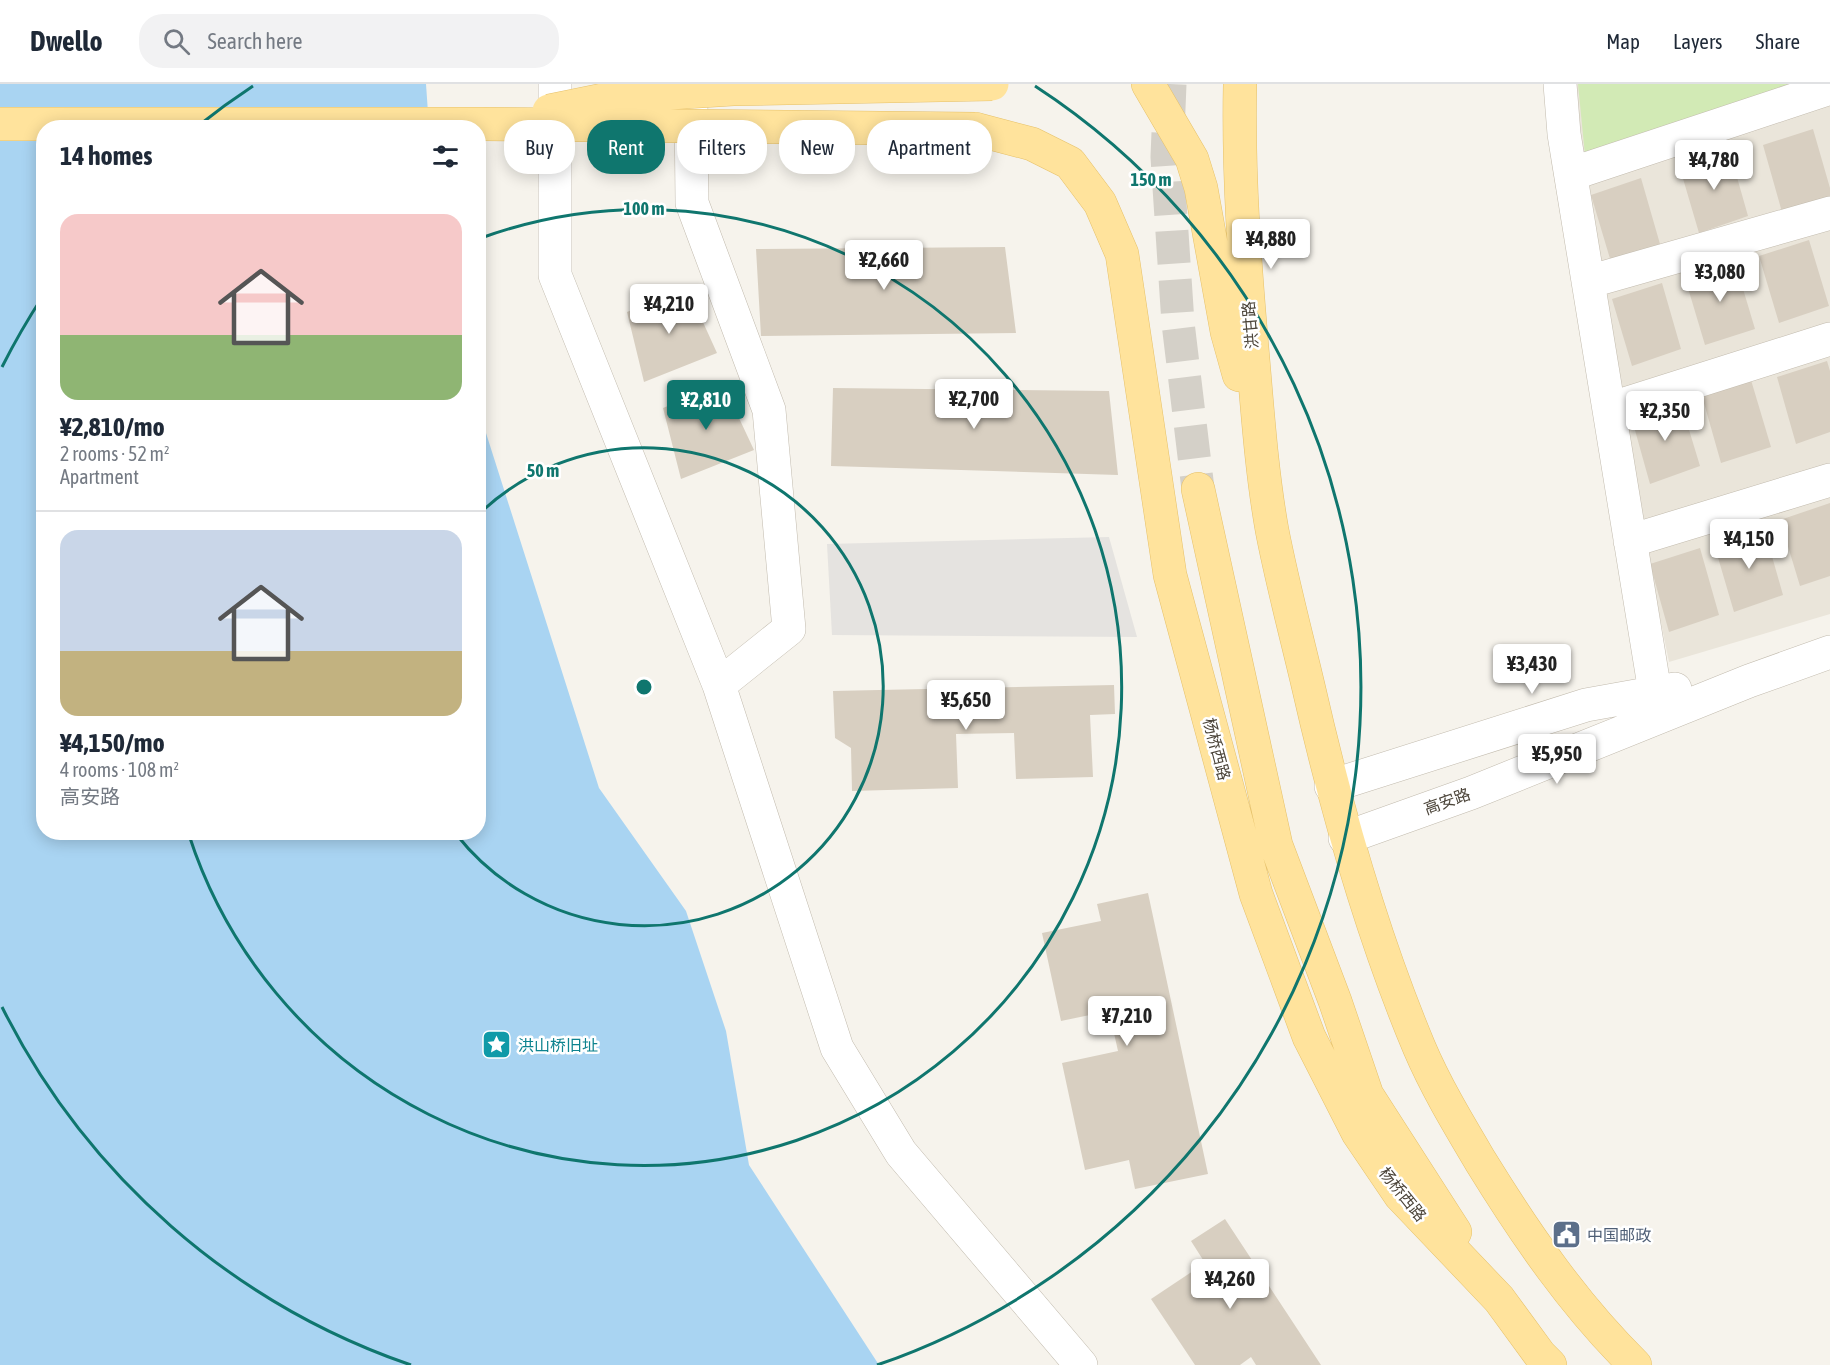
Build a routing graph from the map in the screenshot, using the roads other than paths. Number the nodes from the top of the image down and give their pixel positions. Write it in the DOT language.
graph roads {
  1 [pos="555,84"];
  2 [pos="691,84"];
  3 [pos="992,84"];
  4 [pos="1148,84"];
  5 [pos="1240,84"];
  6 [pos="1560,84"];
  7 [pos="1830,88"];
  8 [pos="486,123"];
  9 [pos="0,124"];
  10 [pos="36,124"];
  11 [pos="486,124"];
  12 [pos="1571,174"];
  13 [pos="1830,213"];
  14 [pos="1588,282"];
  15 [pos="1830,339"];
  16 [pos="1609,409"];
  17 [pos="1262,458"];
  18 [pos="1830,480"];
  19 [pos="1198,489"];
  20 [pos="1630,541"];
  21 [pos="1830,652"];
  22 [pos="1749,681"];
  23 [pos="719,685"];
  24 [pos="1654,692"];
  25 [pos="1331,786"];
  26 [pos="1345,838"];
  27 [pos="1499,1299"];
  28 [pos="1081,1365"];
  29 [pos="1550,1365"];
  30 [pos="1635,1365"];
  1 -- 23 [label="street"];
  2 -- 23 [label="street"];
  3 -- 8 [label="main road, bridge"];
  4 -- 17 [label="main road"];
  5 -- 17 [label="main road, 洪甘路"];
  6 -- 12 [label="street"];
  7 -- 12 [label="street"];
  9 -- 10 [label="main road, bridge"];
  11 -- 27 [label="main road, 杨桥西路, bridge"];
  12 -- 14 [label="street"];
  13 -- 14 [label="street"];
  14 -- 16 [label="street"];
  15 -- 16 [label="street"];
  16 -- 20 [label="street"];
  17 -- 25 [label="main road"];
  18 -- 20 [label="street"];
  19 -- 27 [label="main road"];
  20 -- 24 [label="street"];
  21 -- 22 [label="street, 高安路"];
  22 -- 24 [label="street, 高安路"];
  22 -- 26 [label="street, 高安路"];
  23 -- 28 [label="street"];
  24 -- 25 [label="street, 高安路"];
  25 -- 26 [label="main road"];
  26 -- 30 [label="main road"];
  27 -- 29 [label="main road, 杨桥西路"];
}
